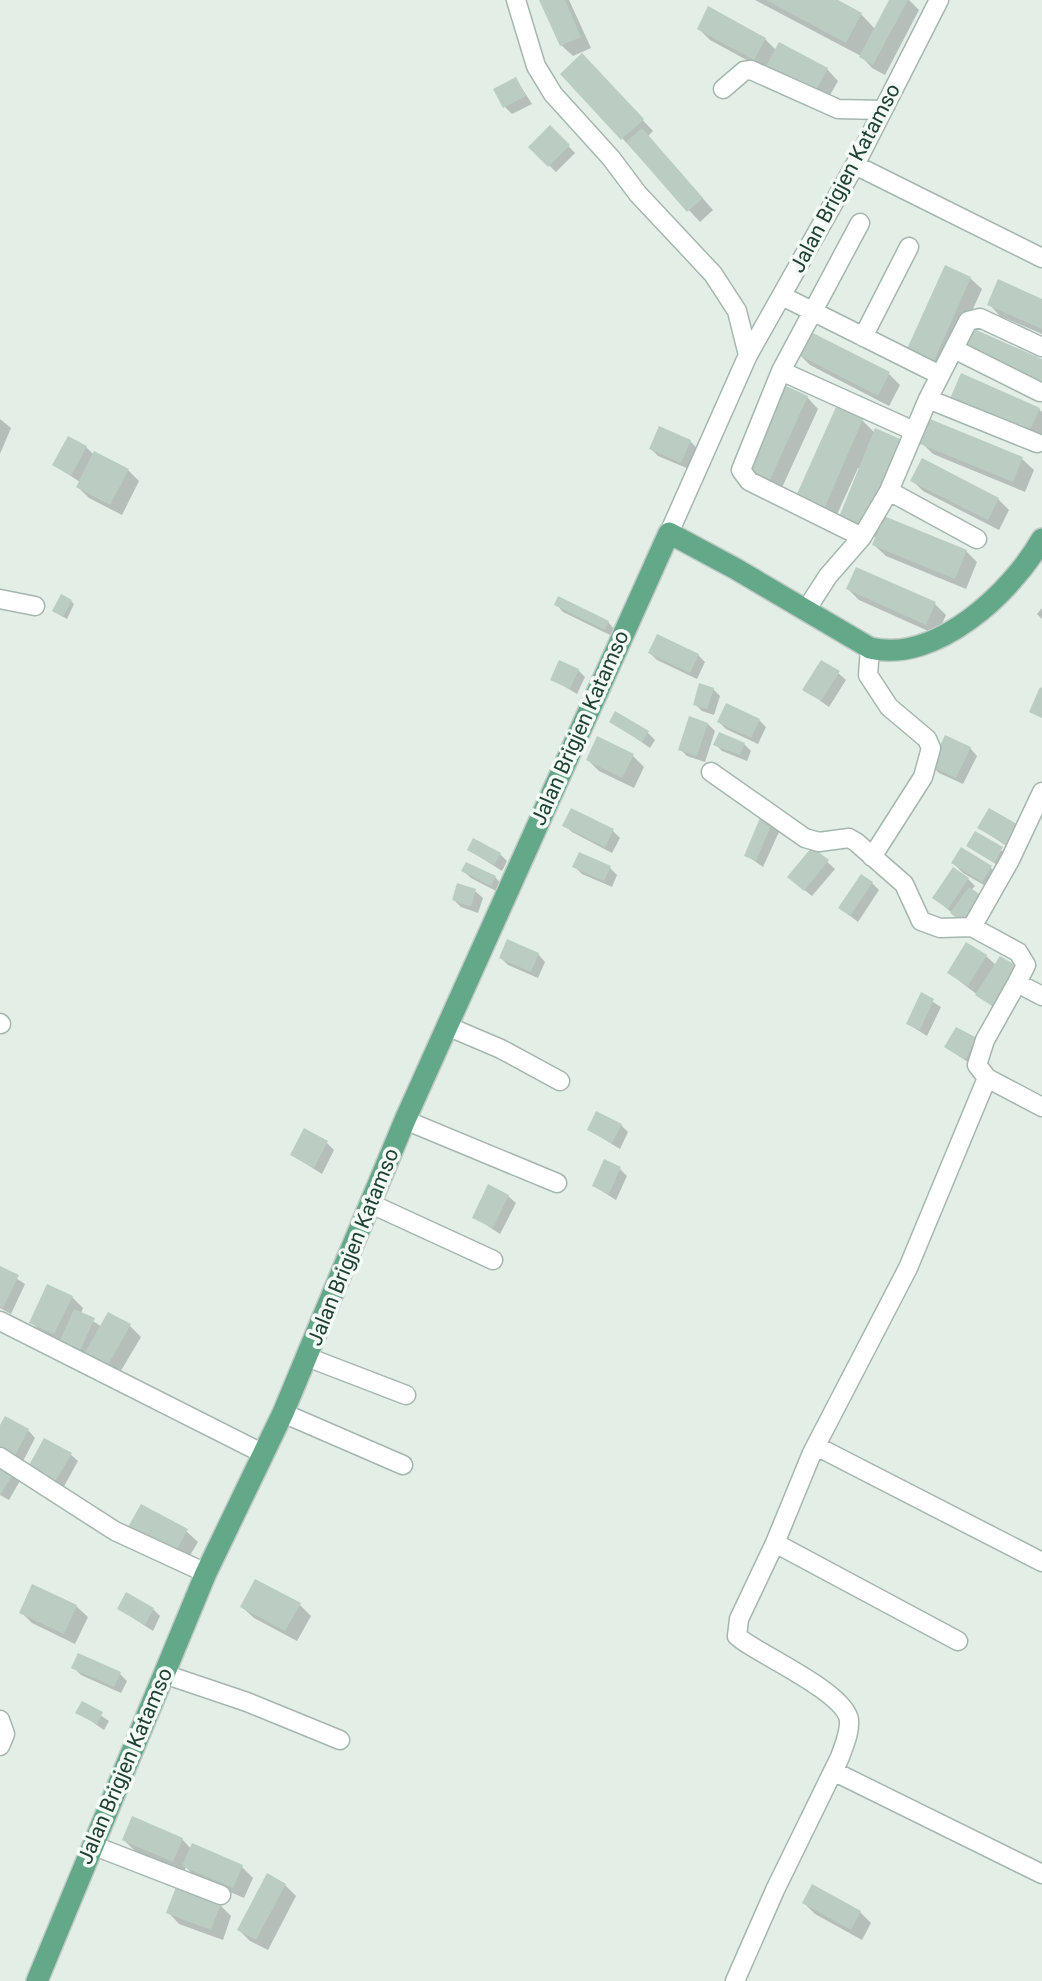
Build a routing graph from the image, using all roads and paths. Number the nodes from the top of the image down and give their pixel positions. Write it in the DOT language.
graph roads {
  1 [pos="516,0"];
  2 [pos="939,0"];
  3 [pos="723,89"];
  4 [pos="883,110"];
  5 [pos="855,165"];
  6 [pos="860,223"];
  7 [pos="909,247"];
  8 [pos="1042,258"];
  9 [pos="782,296"];
  10 [pos="811,312"];
  11 [pos="863,337"];
  12 [pos="1042,347"];
  13 [pos="954,349"];
  14 [pos="748,355"];
  15 [pos="781,371"];
  16 [pos="940,376"];
  17 [pos="1040,392"];
  18 [pos="928,399"];
  19 [pos="914,431"];
  20 [pos="1037,443"];
  21 [pos="889,491"];
  22 [pos="669,533"];
  23 [pos="862,537"];
  24 [pos="977,539"];
  25 [pos="1042,539"];
  26 [pos="0,599"];
  27 [pos="35,606"];
  28 [pos="806,610"];
  29 [pos="870,648"];
  30 [pos="711,772"];
  31 [pos="1042,792"];
  32 [pos="872,857"];
  33 [pos="972,927"];
  34 [pos="1017,983"];
  35 [pos="1042,996"];
  36 [pos="447,1026"];
  37 [pos="987,1078"];
  38 [pos="560,1081"];
  39 [pos="1042,1107"];
  40 [pos="405,1120"];
  41 [pos="557,1183"];
  42 [pos="369,1203"];
  43 [pos="493,1260"];
  44 [pos="0,1321"];
  45 [pos="307,1357"];
  46 [pos="407,1395"];
  47 [pos="282,1413"];
  48 [pos="816,1446"];
  49 [pos="264,1454"];
  50 [pos="0,1457"];
  51 [pos="403,1465"];
  52 [pos="775,1543"];
  53 [pos="1042,1562"];
  54 [pos="206,1573"];
  55 [pos="958,1641"];
  56 [pos="164,1674"];
  57 [pos="0,1720"];
  58 [pos="340,1740"];
  59 [pos="0,1746"];
  60 [pos="833,1771"];
  61 [pos="92,1845"];
  62 [pos="1042,1874"];
  63 [pos="221,1895"];
  64 [pos="43,1975"];
  65 [pos="735,1981"];
  1 -- 14 [label="street"];
  2 -- 4 [label="street, Jalan Brigjen Katamso"];
  3 -- 4 [label="street"];
  4 -- 5 [label="street, Jalan Brigjen Katamso"];
  5 -- 8 [label="street"];
  5 -- 9 [label="street, Jalan Brigjen Katamso"];
  6 -- 10 [label="street"];
  7 -- 11 [label="street"];
  9 -- 10 [label="street"];
  9 -- 14 [label="street, Jalan Brigjen Katamso"];
  10 -- 11 [label="street"];
  10 -- 15 [label="street"];
  11 -- 16 [label="street"];
  12 -- 13 [label="street"];
  13 -- 16 [label="street"];
  13 -- 17 [label="street"];
  14 -- 22 [label="street, Jalan Brigjen Katamso"];
  15 -- 19 [label="street"];
  15 -- 23 [label="street"];
  16 -- 18 [label="street"];
  18 -- 19 [label="street"];
  18 -- 20 [label="street"];
  19 -- 21 [label="street"];
  21 -- 23 [label="street"];
  21 -- 24 [label="street"];
  22 -- 28 [label="main road"];
  22 -- 36 [label="main road, Jalan Brigjen Katamso"];
  23 -- 28 [label="street"];
  25 -- 29 [label="main road"];
  26 -- 27 [label="street"];
  28 -- 29 [label="main road"];
  29 -- 32 [label="street"];
  30 -- 32 [label="street"];
  31 -- 33 [label="street"];
  32 -- 33 [label="street"];
  33 -- 34 [label="street"];
  34 -- 35 [label="street"];
  34 -- 37 [label="street"];
  36 -- 38 [label="street"];
  36 -- 40 [label="main road, Jalan Brigjen Katamso"];
  37 -- 39 [label="street"];
  37 -- 48 [label="street"];
  40 -- 41 [label="street"];
  40 -- 42 [label="main road, Jalan Brigjen Katamso"];
  42 -- 43 [label="street"];
  42 -- 45 [label="main road, Jalan Brigjen Katamso"];
  44 -- 49 [label="street"];
  45 -- 46 [label="street"];
  45 -- 47 [label="main road, Jalan Brigjen Katamso"];
  47 -- 49 [label="main road, Jalan Brigjen Katamso"];
  47 -- 51 [label="street"];
  48 -- 52 [label="street"];
  48 -- 53 [label="street"];
  49 -- 54 [label="main road, Jalan Brigjen Katamso"];
  50 -- 54 [label="street"];
  52 -- 55 [label="street"];
  52 -- 60 [label="street"];
  54 -- 56 [label="main road, Jalan Brigjen Katamso"];
  56 -- 58 [label="street"];
  56 -- 61 [label="main road, Jalan Brigjen Katamso"];
  57 -- 59 [label="street"];
  60 -- 62 [label="street"];
  60 -- 65 [label="street"];
  61 -- 63 [label="street"];
  61 -- 64 [label="main road, Jalan Brigjen Katamso"];
}
